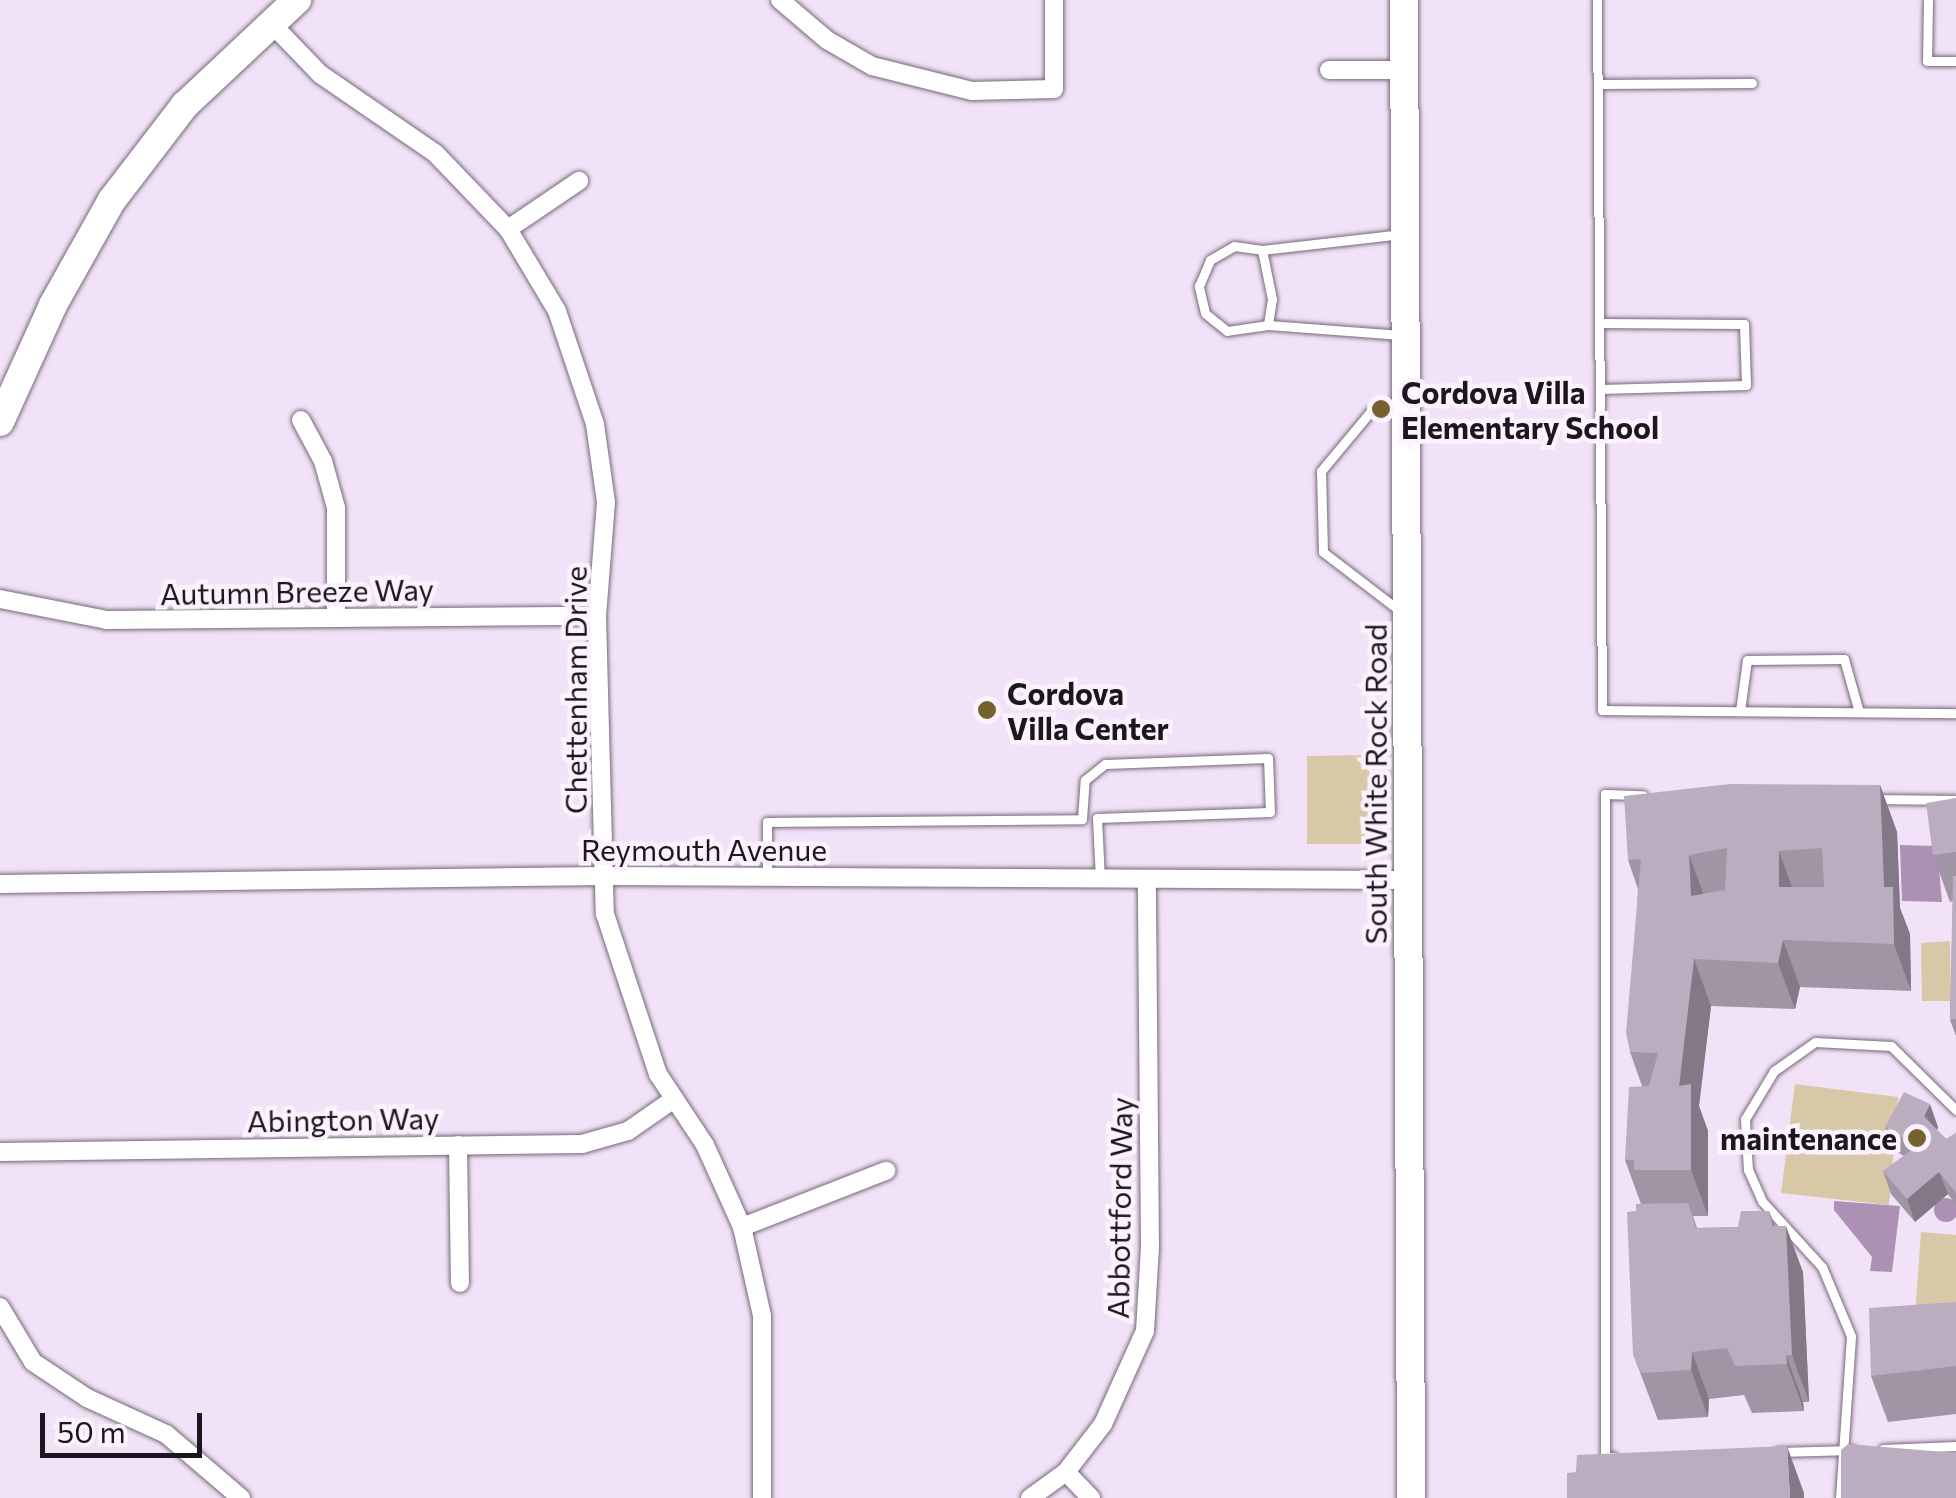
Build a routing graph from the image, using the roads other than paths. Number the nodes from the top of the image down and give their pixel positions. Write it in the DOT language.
graph roads {
  1 [pos="297,0"];
  2 [pos="780,0"];
  3 [pos="1054,0"];
  4 [pos="1404,0"];
  5 [pos="1597,0"];
  6 [pos="1928,0"];
  7 [pos="270,22"];
  8 [pos="1956,61"];
  9 [pos="1329,70"];
  10 [pos="1404,70"];
  11 [pos="1752,83"];
  12 [pos="1598,84"];
  13 [pos="579,180"];
  14 [pos="508,229"];
  15 [pos="1405,234"];
  16 [pos="1262,250"];
  17 [pos="1600,322"];
  18 [pos="1268,326"];
  19 [pos="1406,335"];
  20 [pos="1600,389"];
  21 [pos="1406,400"];
  22 [pos="301,420"];
  23 [pos="0,422"];
  24 [pos="0,599"];
  25 [pos="598,616"];
  26 [pos="1407,616"];
  27 [pos="336,618"];
  28 [pos="1740,711"];
  29 [pos="1859,712"];
  30 [pos="1956,713"];
  31 [pos="1663,795"];
  32 [pos="1858,798"];
  33 [pos="1956,800"];
  34 [pos="1096,818"];
  35 [pos="1082,819"];
  36 [pos="604,876"];
  37 [pos="767,877"];
  38 [pos="1100,879"];
  39 [pos="1147,879"];
  40 [pos="1408,880"];
  41 [pos="0,884"];
  42 [pos="674,1100"];
  43 [pos="1956,1110"];
  44 [pos="458,1145"];
  45 [pos="0,1152"];
  46 [pos="886,1171"];
  47 [pos="742,1227"];
  48 [pos="460,1282"];
  49 [pos="0,1307"];
  50 [pos="1956,1446"];
  51 [pos="1840,1450"];
  52 [pos="1761,1452"];
  53 [pos="1624,1456"];
  54 [pos="1066,1472"];
  55 [pos="241,1498"];
  56 [pos="762,1498"];
  57 [pos="1030,1498"];
  58 [pos="1091,1498"];
  59 [pos="1411,1498"];
  60 [pos="1840,1498"];
  1 -- 7 [label="street"];
  2 -- 3 [label="street"];
  4 -- 10 [label="street, South White Rock Road"];
  5 -- 12 [label="lane"];
  6 -- 8 [label="lane"];
  7 -- 14 [label="street, Chettenham Drive"];
  7 -- 23 [label="street"];
  9 -- 10 [label="street"];
  10 -- 15 [label="street, South White Rock Road"];
  11 -- 12 [label="lane"];
  12 -- 17 [label="lane"];
  13 -- 14 [label="street"];
  14 -- 25 [label="street, Chettenham Drive"];
  15 -- 16 [label="lane"];
  15 -- 19 [label="street, South White Rock Road"];
  16 -- 18 [label="lane"];
  16 -- 18 [label="lane"];
  17 -- 20 [label="lane"];
  17 -- 20 [label="lane"];
  18 -- 19 [label="lane"];
  19 -- 21 [label="street, South White Rock Road"];
  20 -- 28 [label="lane"];
  21 -- 26 [label="street, South White Rock Road"];
  21 -- 26 [label="lane"];
  22 -- 27 [label="street"];
  24 -- 27 [label="street, Autumn Breeze Way"];
  25 -- 27 [label="street, Autumn Breeze Way"];
  25 -- 36 [label="street, Chettenham Drive"];
  26 -- 40 [label="street, South White Rock Road"];
  28 -- 29 [label="lane"];
  28 -- 29 [label="lane"];
  29 -- 30 [label="lane"];
  31 -- 53 [label="lane"];
  32 -- 33 [label="lane"];
  34 -- 35 [label="lane"];
  34 -- 35 [label="lane"];
  34 -- 38 [label="lane"];
  35 -- 37 [label="lane"];
  36 -- 37 [label="street, Reymouth Avenue"];
  36 -- 41 [label="street, Reymouth Avenue"];
  36 -- 42 [label="street, Chettenham Drive"];
  37 -- 38 [label="street, Reymouth Avenue"];
  38 -- 39 [label="street, Reymouth Avenue"];
  39 -- 40 [label="street, Reymouth Avenue"];
  39 -- 54 [label="street, Abbottford Way"];
  40 -- 59 [label="street, South White Rock Road"];
  42 -- 44 [label="street, Abington Way"];
  42 -- 47 [label="street, Chettenham Drive"];
  43 -- 51 [label="lane"];
  44 -- 45 [label="street, Abington Way"];
  44 -- 48 [label="street"];
  46 -- 47 [label="street"];
  47 -- 56 [label="street, Chettenham Drive"];
  49 -- 55 [label="street"];
  50 -- 51 [label="lane"];
  51 -- 52 [label="lane"];
  51 -- 60 [label="lane"];
  54 -- 57 [label="street, Abbottford Way"];
  54 -- 58 [label="street"];
}
